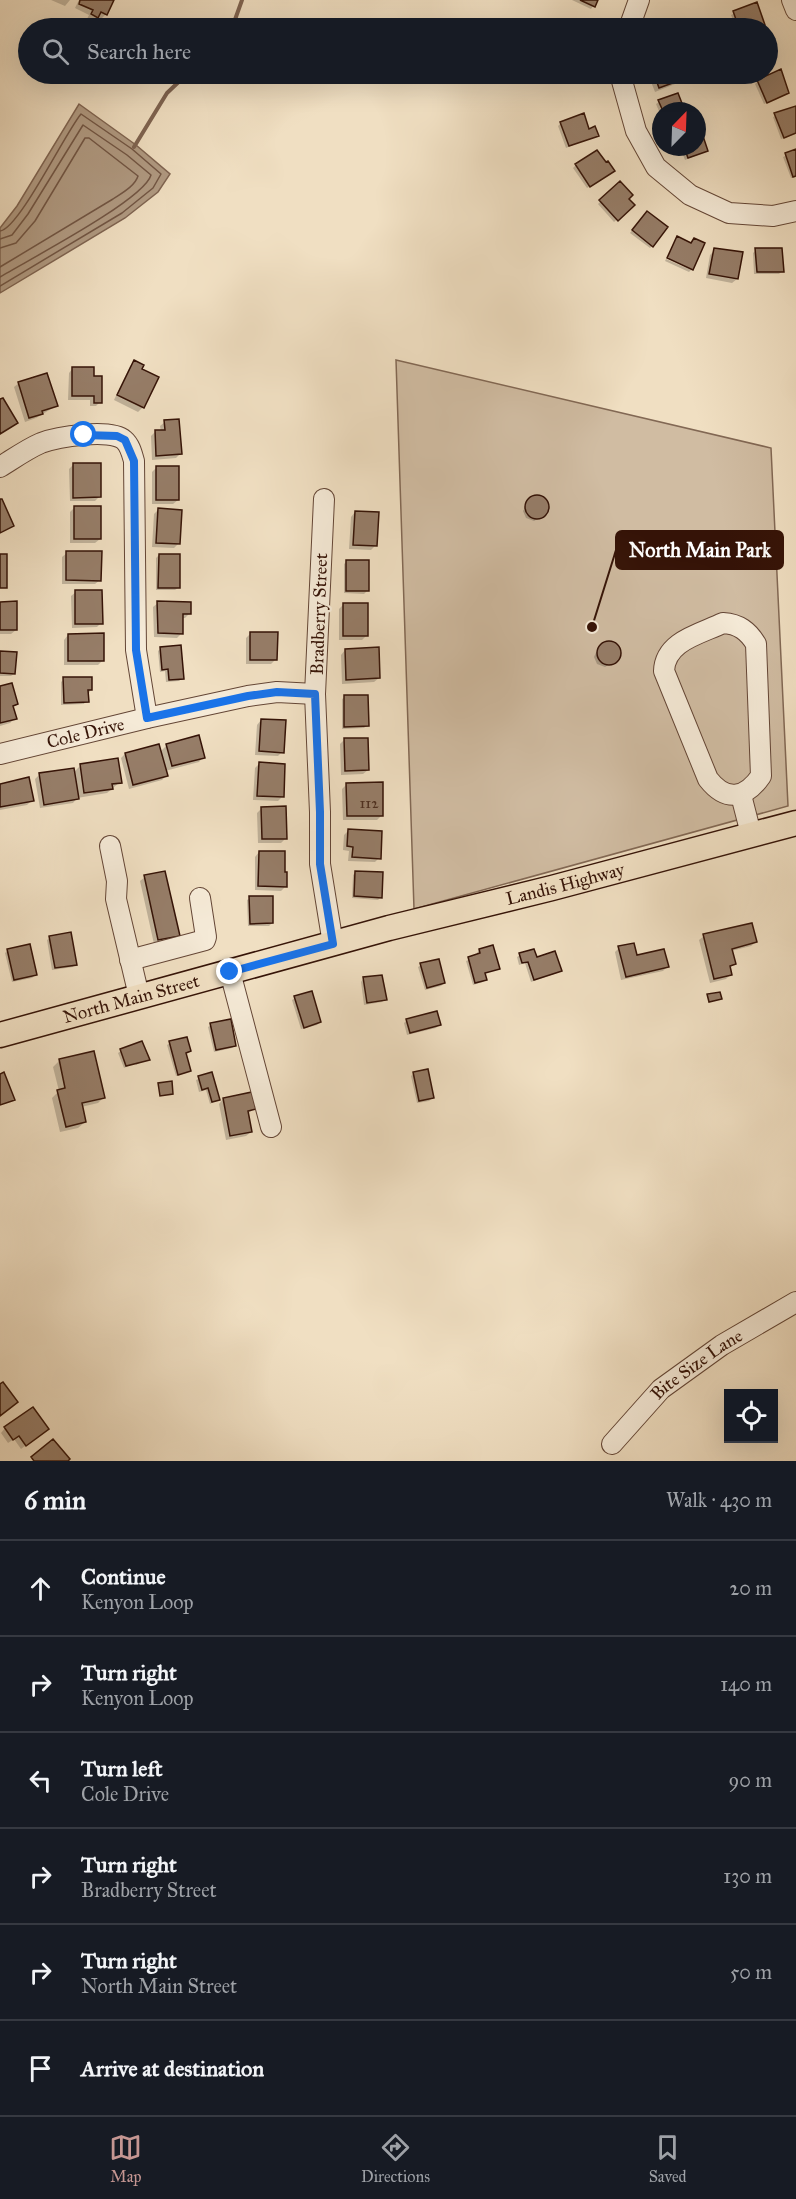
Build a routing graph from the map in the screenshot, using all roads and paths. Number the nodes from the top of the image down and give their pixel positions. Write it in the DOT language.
graph roads {
  1 [pos="639,0"];
  2 [pos="792,0"];
  3 [pos="796,10"];
  4 [pos="633,18"];
  5 [pos="623,84"];
  6 [pos="796,211"];
  7 [pos="0,466"];
  8 [pos="324,499"];
  9 [pos="315,694"];
  10 [pos="147,718"];
  11 [pos="0,754"];
  12 [pos="741,795"];
  13 [pos="796,823"];
  14 [pos="751,834"];
  15 [pos="110,846"];
  16 [pos="200,898"];
  17 [pos="333,944"];
  18 [pos="130,960"];
  19 [pos="230,972"];
  20 [pos="139,996"];
  21 [pos="0,1035"];
  22 [pos="270,1127"];
  23 [pos="796,1302"];
  24 [pos="612,1444"];
  1 -- 4 [label="street"];
  2 -- 3 [label="street"];
  5 -- 6 [label="street"];
  7 -- 10 [label="street"];
  8 -- 9 [label="street, Bradberry Street"];
  9 -- 10 [label="street, Cole Drive"];
  9 -- 17 [label="street, Bradberry Street"];
  10 -- 11 [label="street, Cole Drive"];
  12 -- 12 [label="street"];
  12 -- 14 [label="street"];
  13 -- 14 [label="main road, Landis Highway"];
  14 -- 17 [label="main road, Landis Highway"];
  15 -- 18 [label="street"];
  16 -- 18 [label="street"];
  17 -- 19 [label="main road, North Main Street"];
  18 -- 20 [label="street"];
  19 -- 20 [label="main road, North Main Street"];
  19 -- 22 [label="street"];
  20 -- 21 [label="main road, North Main Street"];
  23 -- 24 [label="street, Bite Size Lane"];
}
